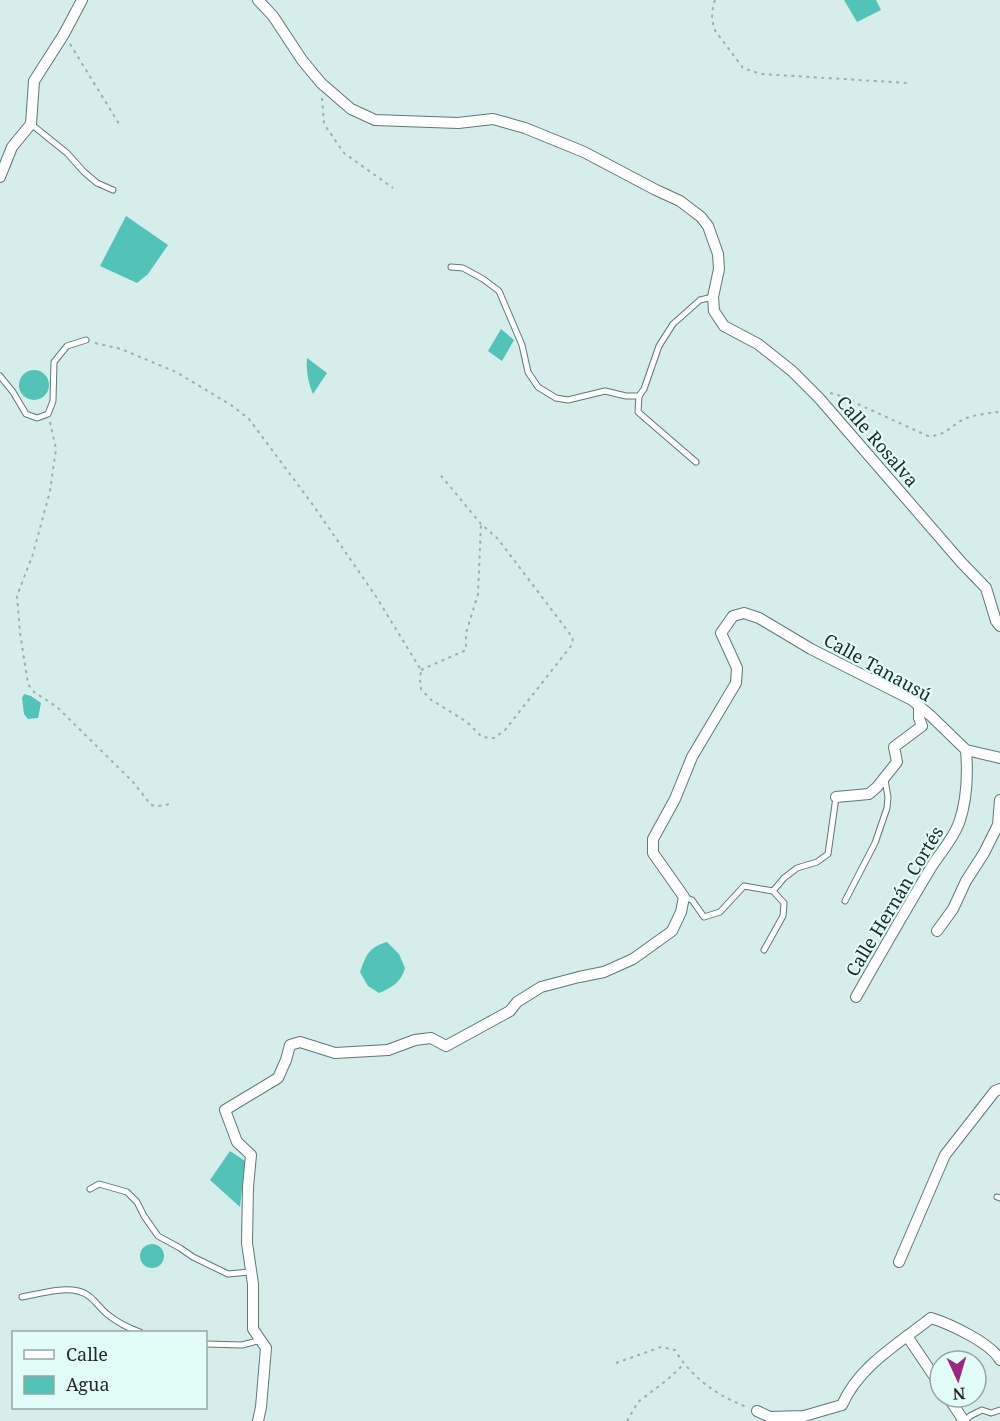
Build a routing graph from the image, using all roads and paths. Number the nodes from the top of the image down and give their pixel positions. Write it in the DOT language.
graph roads {
  1 [pos="82,0"];
  2 [pos="258,0"];
  3 [pos="715,0"];
  4 [pos="64,34"];
  5 [pos="321,83"];
  6 [pos="908,83"];
  7 [pos="31,124"];
  8 [pos="121,127"];
  9 [pos="0,177"];
  10 [pos="393,188"];
  11 [pos="112,189"];
  12 [pos="451,267"];
  13 [pos="713,297"];
  14 [pos="86,340"];
  15 [pos="0,376"];
  16 [pos="639,396"];
  17 [pos="819,398"];
  18 [pos="48,414"];
  19 [pos="1000,414"];
  20 [pos="696,462"];
  21 [pos="438,472"];
  22 [pos="481,524"];
  23 [pos="1000,626"];
  24 [pos="422,670"];
  25 [pos="919,706"];
  26 [pos="966,750"];
  27 [pos="1000,758"];
  28 [pos="884,778"];
  29 [pos="836,797"];
  30 [pos="1000,800"];
  31 [pos="170,804"];
  32 [pos="773,891"];
  33 [pos="684,897"];
  34 [pos="845,901"];
  35 [pos="937,931"];
  36 [pos="764,950"];
  37 [pos="856,997"];
  38 [pos="1000,1089"];
  39 [pos="90,1189"];
  40 [pos="899,1262"];
  41 [pos="250,1272"];
  42 [pos="22,1297"];
  43 [pos="137,1331"];
  44 [pos="907,1336"];
  45 [pos="261,1340"];
  46 [pos="207,1344"];
  47 [pos="1000,1360"];
  48 [pos="616,1363"];
  49 [pos="684,1365"];
  50 [pos="928,1367"];
  51 [pos="1000,1410"];
  52 [pos="757,1411"];
  53 [pos="258,1421"];
  54 [pos="627,1421"];
  55 [pos="965,1421"];
  1 -- 4 [label="street"];
  2 -- 5 [label="street"];
  3 -- 6 [label="path"];
  4 -- 7 [label="street"];
  4 -- 8 [label="path"];
  5 -- 10 [label="path"];
  5 -- 13 [label="street"];
  7 -- 9 [label="street"];
  7 -- 11 [label="lane"];
  12 -- 16 [label="lane"];
  13 -- 16 [label="lane"];
  13 -- 17 [label="street, Calle Rosalva"];
  14 -- 18 [label="lane"];
  14 -- 24 [label="path"];
  15 -- 18 [label="lane"];
  16 -- 20 [label="lane"];
  17 -- 19 [label="path"];
  17 -- 23 [label="street, Calle Rosalva"];
  18 -- 31 [label="path"];
  21 -- 22 [label="path"];
  22 -- 24 [label="path"];
  22 -- 24 [label="path"];
  25 -- 26 [label="street, Calle Tanausú"];
  25 -- 28 [label="street"];
  25 -- 33 [label="street, Calle Tanausú"];
  26 -- 27 [label="street, Calle Tanausú"];
  26 -- 37 [label="street, Calle Hernán Cortés"];
  28 -- 29 [label="street"];
  28 -- 34 [label="lane"];
  29 -- 32 [label="lane"];
  30 -- 35 [label="street"];
  32 -- 33 [label="lane"];
  32 -- 36 [label="lane"];
  33 -- 41 [label="street"];
  38 -- 40 [label="street"];
  39 -- 41 [label="lane"];
  41 -- 45 [label="street"];
  42 -- 43 [label="lane"];
  44 -- 47 [label="street"];
  44 -- 50 [label="street"];
  44 -- 52 [label="street"];
  45 -- 46 [label="lane"];
  45 -- 53 [label="street"];
  48 -- 49 [label="path"];
  49 -- 52 [label="path"];
  49 -- 54 [label="path"];
  51 -- 55 [label="lane"];
}
